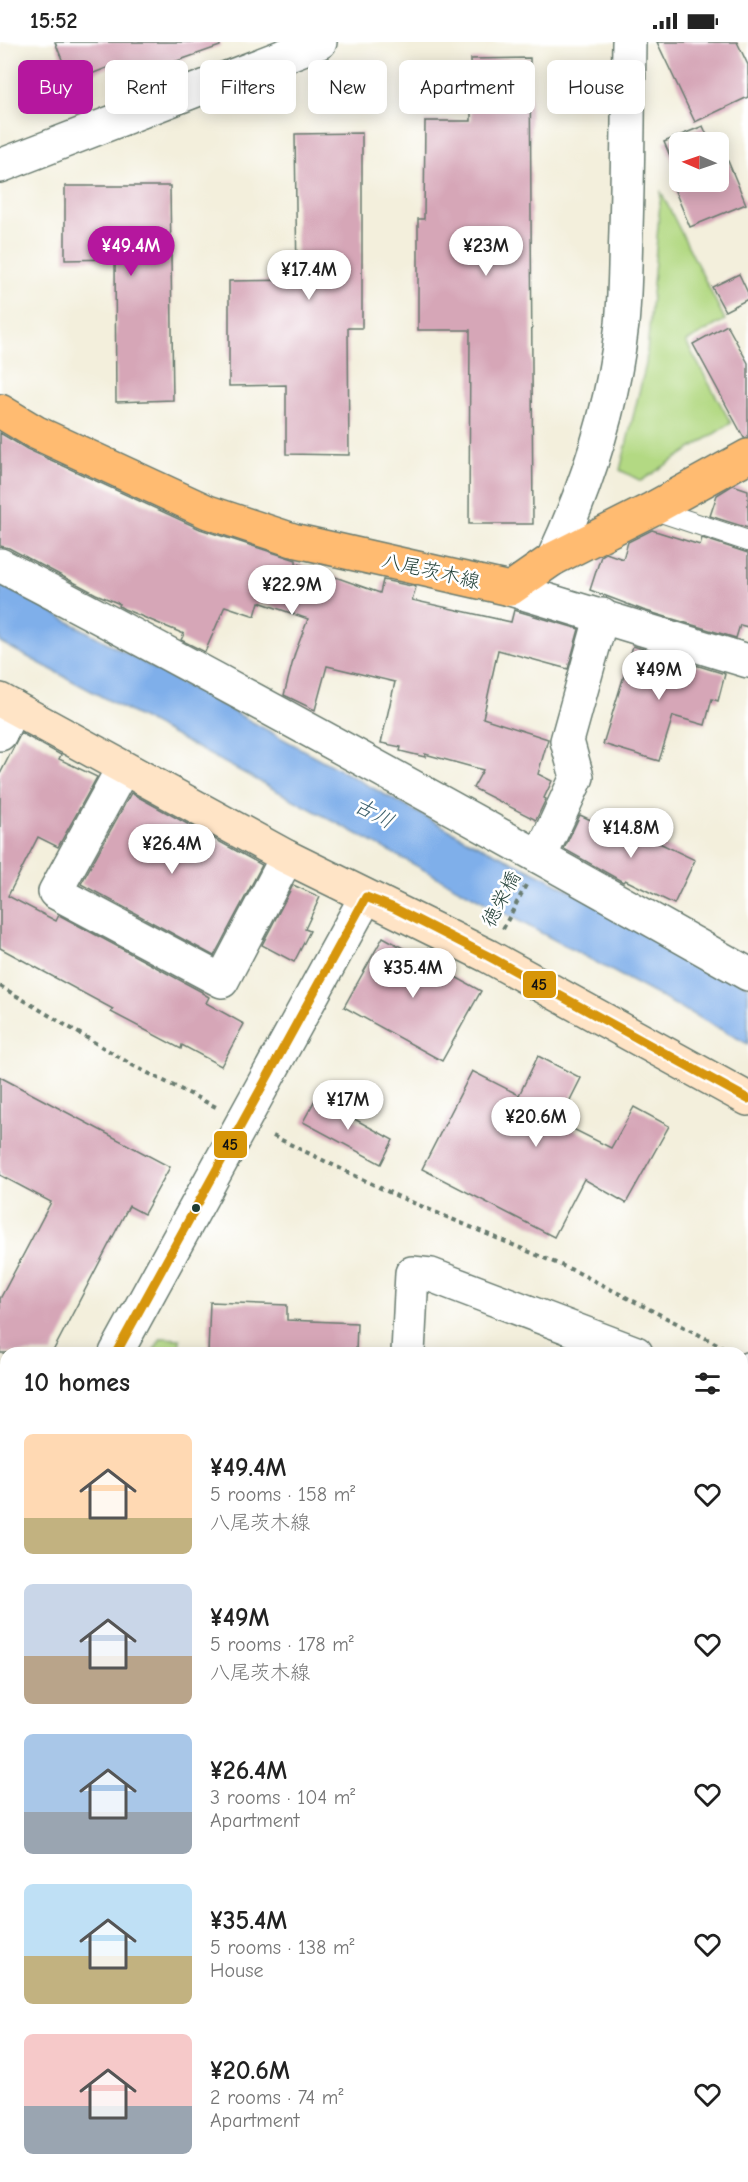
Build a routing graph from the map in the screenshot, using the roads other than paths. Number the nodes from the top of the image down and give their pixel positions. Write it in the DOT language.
graph roads {
  1 [pos="320,42"];
  2 [pos="629,42"];
  3 [pos="0,166"];
  4 [pos="0,411"];
  5 [pos="748,456"];
  6 [pos="652,509"];
  7 [pos="748,541"];
  8 [pos="554,559"];
  9 [pos="0,565"];
  10 [pos="510,589"];
  11 [pos="602,615"];
  12 [pos="748,661"];
  13 [pos="4,714"];
  14 [pos="123,768"];
  15 [pos="287,856"];
  16 [pos="540,857"];
  17 [pos="366,897"];
  18 [pos="748,974"];
  19 [pos="748,1099"];
  20 [pos="119,1347"];
  21 [pos="408,1347"];
  22 [pos="620,1347"];
  1 -- 3 [label="street"];
  2 -- 8 [label="street"];
  4 -- 10 [label="main road, 八尾茨木線"];
  5 -- 6 [label="main road"];
  6 -- 7 [label="lane"];
  6 -- 8 [label="main road"];
  8 -- 10 [label="main road"];
  9 -- 16 [label="street"];
  10 -- 11 [label="street"];
  11 -- 12 [label="street"];
  11 -- 16 [label="street"];
  13 -- 14 [label="street"];
  14 -- 15 [label="street"];
  14 -- 15 [label="street"];
  15 -- 17 [label="street"];
  16 -- 18 [label="street"];
  17 -- 19 [label="street"];
  17 -- 20 [label="street"];
  21 -- 22 [label="street"];
}
